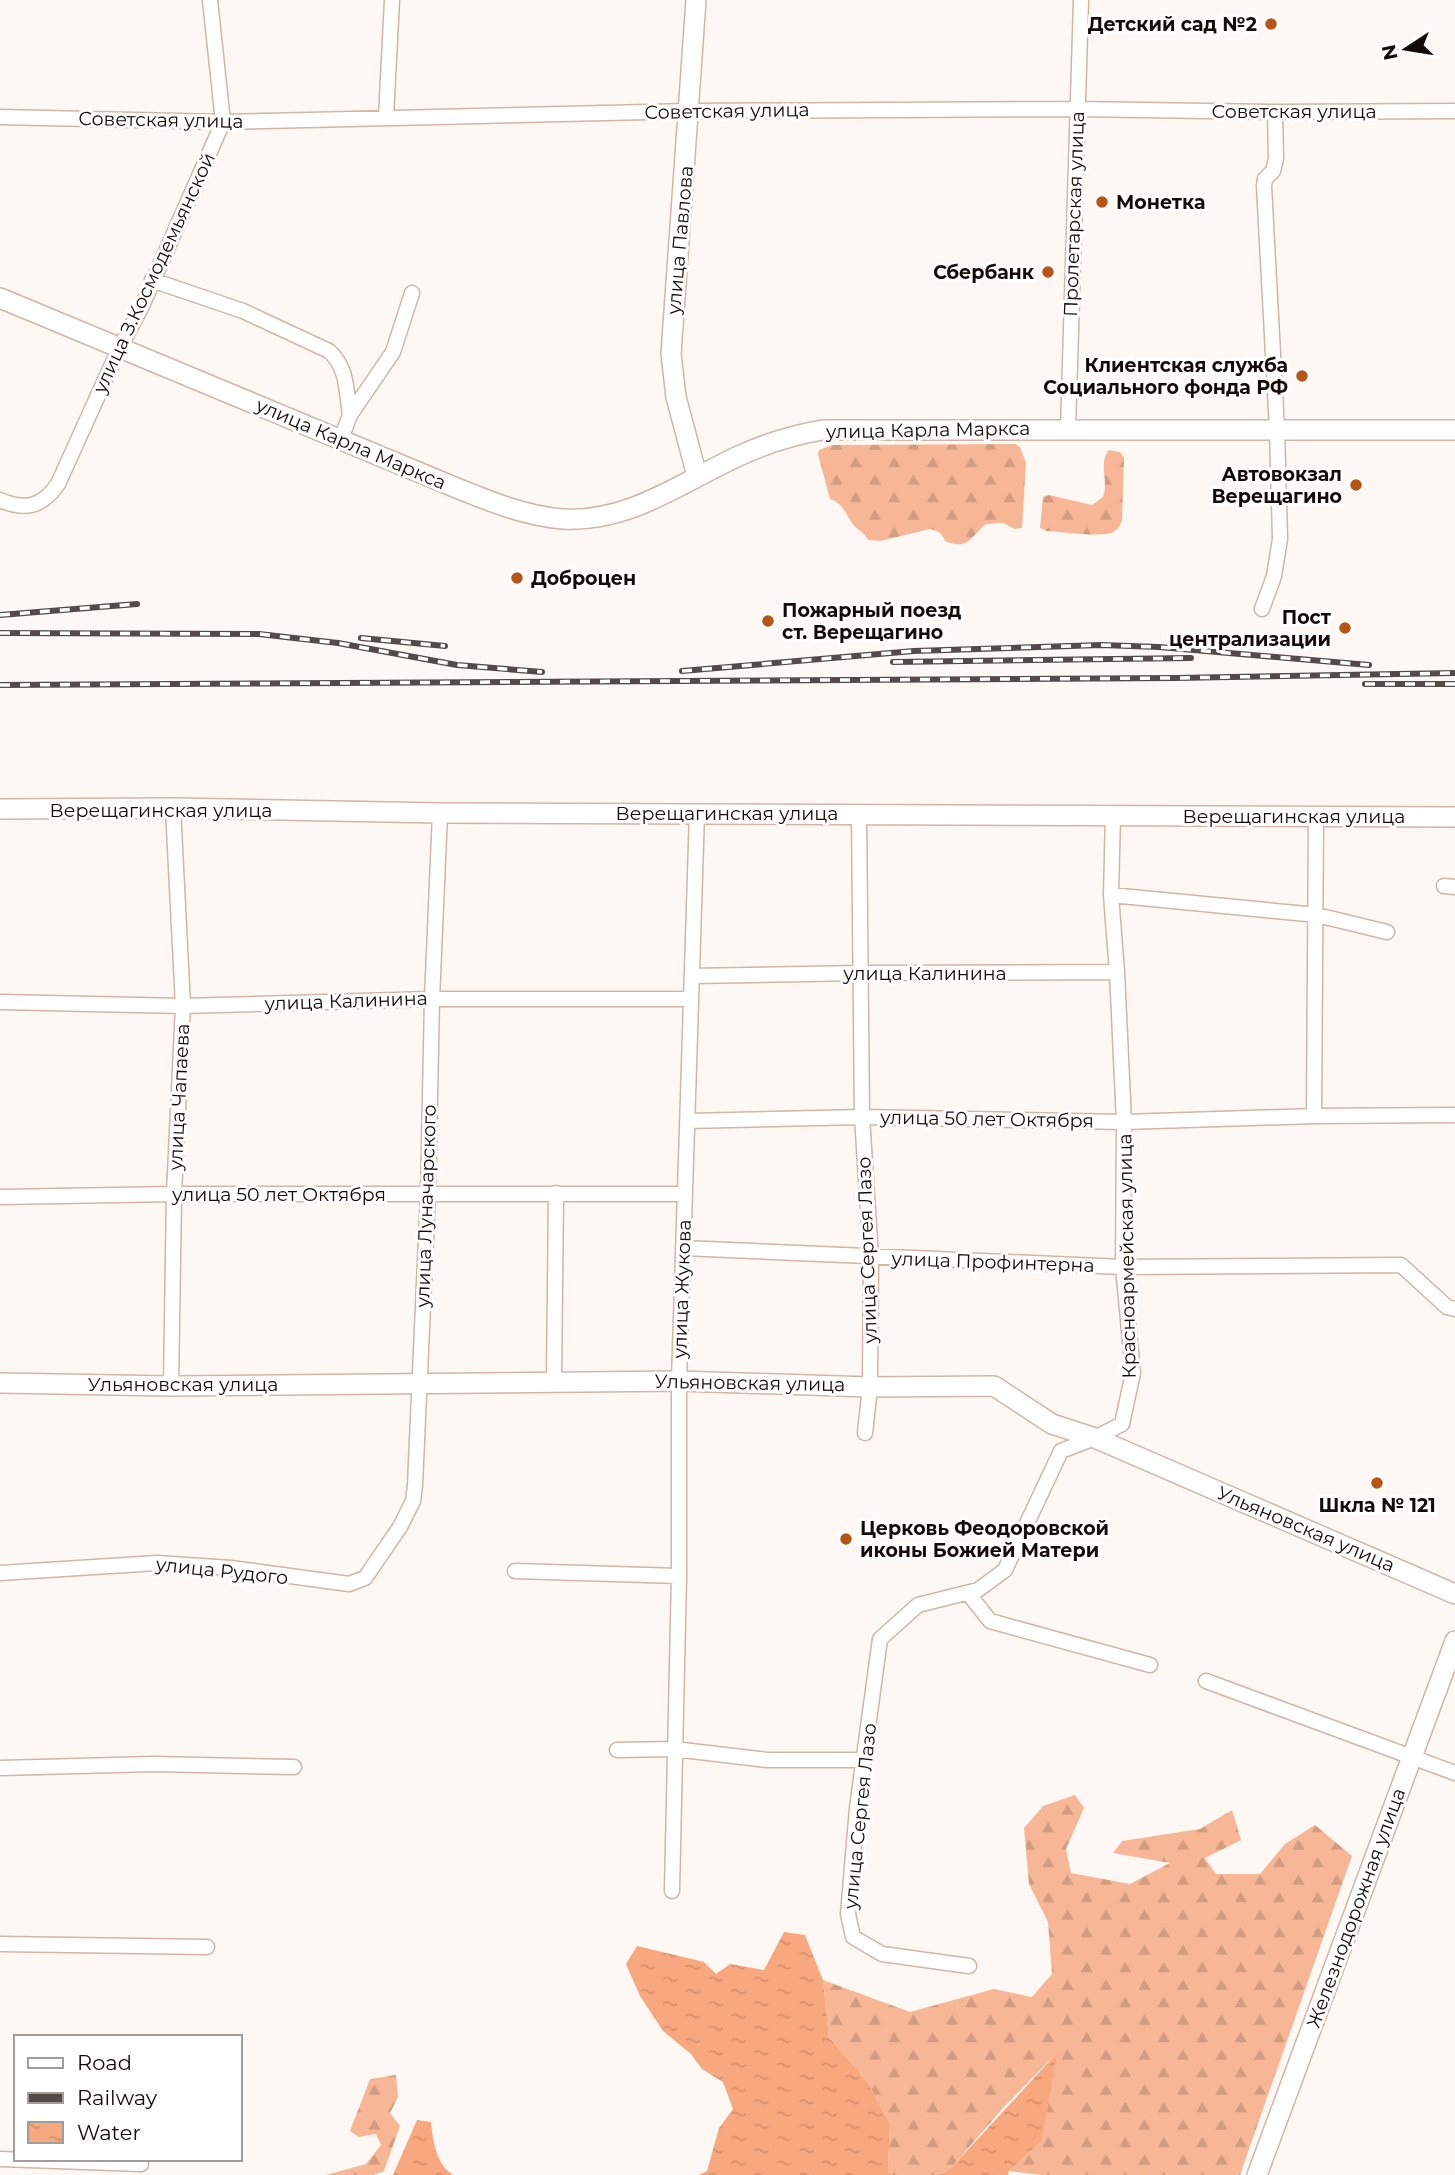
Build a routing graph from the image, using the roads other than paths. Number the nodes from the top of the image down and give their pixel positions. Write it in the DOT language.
graph roads {
  1 [pos="210,0"];
  2 [pos="391,0"];
  3 [pos="696,0"];
  4 [pos="1081,0"];
  5 [pos="1077,109"];
  6 [pos="690,111"];
  7 [pos="1455,111"];
  8 [pos="1275,112"];
  9 [pos="0,117"];
  10 [pos="386,117"];
  11 [pos="223,122"];
  12 [pos="152,280"];
  13 [pos="412,293"];
  14 [pos="0,298"];
  15 [pos="119,349"];
  16 [pos="350,415"];
  17 [pos="1068,429"];
  18 [pos="1277,429"];
  19 [pos="1455,430"];
  20 [pos="341,439"];
  21 [pos="697,476"];
  22 [pos="5,503"];
  23 [pos="1262,610"];
  24 [pos="173,808"];
  25 [pos="0,809"];
  26 [pos="697,812"];
  27 [pos="440,813"];
  28 [pos="859,814"];
  29 [pos="1113,814"];
  30 [pos="1316,816"];
  31 [pos="1455,817"];
  32 [pos="1111,895"];
  33 [pos="1317,915"];
  34 [pos="1387,932"];
  35 [pos="861,972"];
  36 [pos="1117,972"];
  37 [pos="692,976"];
  38 [pos="432,999"];
  39 [pos="691,999"];
  40 [pos="0,1002"];
  41 [pos="183,1006"];
  42 [pos="1455,1115"];
  43 [pos="1314,1116"];
  44 [pos="862,1117"];
  45 [pos="687,1121"];
  46 [pos="1124,1122"];
  47 [pos="556,1193"];
  48 [pos="174,1194"];
  49 [pos="428,1194"];
  50 [pos="685,1194"];
  51 [pos="0,1197"];
  52 [pos="683,1248"];
  53 [pos="871,1257"];
  54 [pos="1123,1267"];
  55 [pos="1455,1309"];
  56 [pos="554,1381"];
  57 [pos="679,1381"];
  58 [pos="0,1383"];
  59 [pos="418,1384"];
  60 [pos="171,1385"];
  61 [pos="870,1387"];
  62 [pos="865,1433"];
  63 [pos="1096,1438"];
  64 [pos="515,1571"];
  65 [pos="0,1573"];
  66 [pos="679,1576"];
  67 [pos="359,1582"];
  68 [pos="973,1591"];
  69 [pos="1455,1594"];
  70 [pos="1455,1641"];
  71 [pos="1150,1665"];
  72 [pos="1206,1681"];
  73 [pos="674,1749"];
  74 [pos="617,1750"];
  75 [pos="1412,1757"];
  76 [pos="864,1759"];
  77 [pos="0,1768"];
  78 [pos="294,1768"];
  79 [pos="1455,1773"];
  80 [pos="672,1891"];
  81 [pos="0,1944"];
  82 [pos="207,1947"];
  83 [pos="969,1966"];
  84 [pos="56,2161"];
  85 [pos="141,2164"];
  86 [pos="1257,2175"];
  1 -- 11 [label="street"];
  2 -- 10 [label="street"];
  3 -- 6 [label="main road, улица Павлова"];
  4 -- 5 [label="street, Пролетарская улица"];
  5 -- 6 [label="street, Советская улица"];
  5 -- 8 [label="street, Советская улица"];
  5 -- 17 [label="street, Пролетарская улица"];
  6 -- 10 [label="street, Советская улица"];
  6 -- 21 [label="main road, улица Павлова"];
  7 -- 8 [label="street, Советская улица"];
  8 -- 18 [label="street"];
  9 -- 11 [label="street, Советская улица"];
  10 -- 11 [label="street, Советская улица"];
  11 -- 12 [label="street, улица З.Космодемьянской"];
  12 -- 15 [label="street, улица З.Космодемьянской"];
  12 -- 16 [label="street"];
  13 -- 16 [label="street"];
  14 -- 15 [label="main road, улица Карла Маркса"];
  15 -- 20 [label="main road, улица Карла Маркса"];
  15 -- 22 [label="street, улица З.Космодемьянской"];
  16 -- 20 [label="street"];
  17 -- 18 [label="main road, улица Карла Маркса"];
  17 -- 21 [label="main road, улица Карла Маркса"];
  18 -- 19 [label="main road, улица Карла Маркса"];
  18 -- 23 [label="street"];
  20 -- 21 [label="main road, улица Карла Маркса"];
  24 -- 25 [label="main road, Верещагинская улица"];
  24 -- 27 [label="main road, Верещагинская улица"];
  24 -- 41 [label="street, улица Чапаева"];
  26 -- 27 [label="main road, Верещагинская улица"];
  26 -- 28 [label="main road, Верещагинская улица"];
  26 -- 37 [label="street, улица Жукова"];
  27 -- 38 [label="street, улица Луначарского"];
  28 -- 29 [label="main road, Верещагинская улица"];
  28 -- 35 [label="street, улица Сергея Лазо"];
  29 -- 30 [label="main road, Верещагинская улица"];
  29 -- 32 [label="street, Красноармейская улица"];
  30 -- 31 [label="main road, Верещагинская улица"];
  30 -- 33 [label="street"];
  32 -- 33 [label="street"];
  32 -- 36 [label="street, Красноармейская улица"];
  33 -- 34 [label="street"];
  33 -- 43 [label="street"];
  35 -- 36 [label="street, улица Калинина"];
  35 -- 37 [label="street, улица Калинина"];
  35 -- 44 [label="street, улица Сергея Лазо"];
  36 -- 46 [label="street, Красноармейская улица"];
  37 -- 39 [label="street, улица Жукова"];
  38 -- 39 [label="street, улица Калинина"];
  38 -- 41 [label="street, улица Калинина"];
  38 -- 49 [label="street, улица Луначарского"];
  39 -- 45 [label="street, улица Жукова"];
  40 -- 41 [label="street, улица Калинина"];
  41 -- 48 [label="street, улица Чапаева"];
  42 -- 43 [label="street, улица 50 лет Октября"];
  43 -- 46 [label="street, улица 50 лет Октября"];
  44 -- 45 [label="street, улица 50 лет Октября"];
  44 -- 46 [label="street, улица 50 лет Октября"];
  44 -- 53 [label="street, улица Сергея Лазо"];
  45 -- 50 [label="street, улица Жукова"];
  46 -- 54 [label="street, Красноармейская улица"];
  47 -- 49 [label="street, улица 50 лет Октября"];
  47 -- 50 [label="street, улица 50 лет Октября"];
  47 -- 56 [label="street"];
  48 -- 49 [label="street, улица 50 лет Октября"];
  48 -- 51 [label="street, улица 50 лет Октября"];
  48 -- 60 [label="street, улица Чапаева"];
  49 -- 59 [label="street, улица Луначарского"];
  50 -- 52 [label="street, улица Жукова"];
  52 -- 53 [label="street, улица Профинтерна"];
  52 -- 57 [label="street, улица Жукова"];
  53 -- 54 [label="street, улица Профинтерна"];
  53 -- 61 [label="street, улица Сергея Лазо"];
  54 -- 55 [label="street, улица Профинтерна"];
  54 -- 63 [label="street, Красноармейская улица"];
  56 -- 57 [label="main road, Ульяновская улица"];
  56 -- 59 [label="main road, Ульяновская улица"];
  57 -- 61 [label="main road, Ульяновская улица"];
  57 -- 66 [label="street, улица Жукова"];
  58 -- 60 [label="main road, Ульяновская улица"];
  59 -- 60 [label="main road, Ульяновская улица"];
  59 -- 67 [label="street, улица Луначарского"];
  61 -- 62 [label="street, улица Сергея Лазо"];
  61 -- 63 [label="main road, Ульяновская улица"];
  63 -- 68 [label="street, Красноармейская улица"];
  63 -- 69 [label="main road, Ульяновская улица"];
  64 -- 66 [label="street"];
  65 -- 67 [label="street, улица Рудого"];
  66 -- 73 [label="street, улица Жукова"];
  68 -- 71 [label="street"];
  68 -- 76 [label="street, улица Сергея Лазо"];
  70 -- 75 [label="main road, Железнодорожная улица"];
  72 -- 75 [label="street"];
  73 -- 74 [label="street"];
  73 -- 76 [label="street"];
  73 -- 80 [label="street, улица Жукова"];
  75 -- 79 [label="street"];
  75 -- 86 [label="main road, Железнодорожная улица"];
  76 -- 83 [label="street, улица Сергея Лазо"];
  77 -- 78 [label="street"];
  81 -- 82 [label="street"];
  84 -- 85 [label="street"];
}
